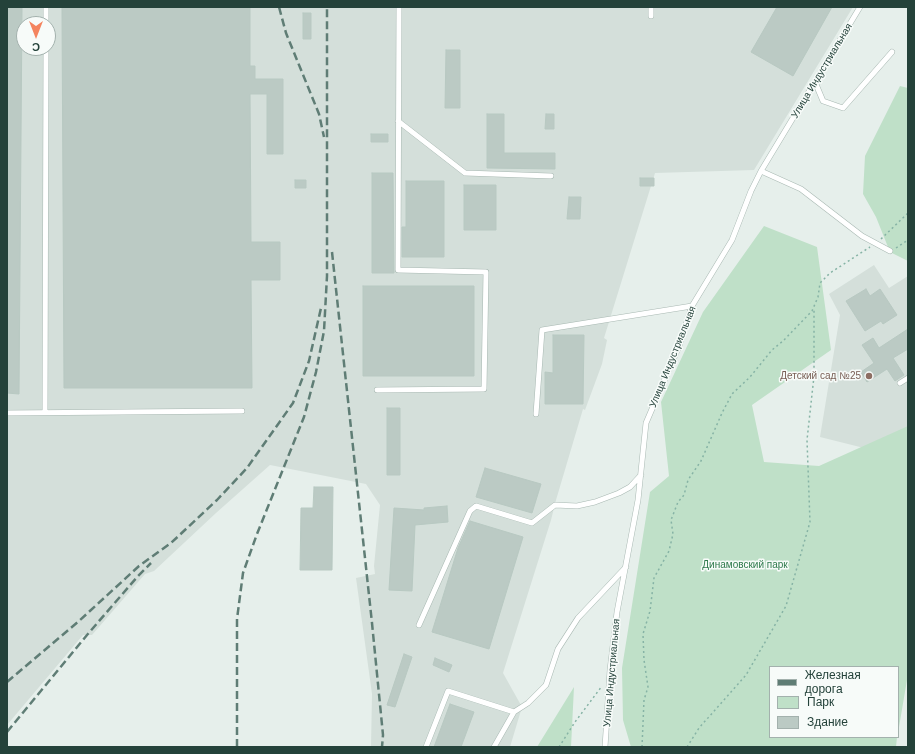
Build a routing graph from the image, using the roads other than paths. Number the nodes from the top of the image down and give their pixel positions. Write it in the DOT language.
graph roads {
  1 [pos="399,7"];
  2 [pos="651,7"];
  3 [pos="860,7"];
  4 [pos="651,16"];
  5 [pos="892,52"];
  6 [pos="46,56"];
  7 [pos="815,82"];
  8 [pos="398,121"];
  9 [pos="762,170"];
  10 [pos="551,176"];
  11 [pos="890,251"];
  12 [pos="692,306"];
  13 [pos="908,378"];
  14 [pos="900,383"];
  15 [pos="377,390"];
  16 [pos="242,411"];
  17 [pos="45,412"];
  18 [pos="7,413"];
  19 [pos="536,414"];
  20 [pos="641,475"];
  21 [pos="627,567"];
  22 [pos="419,625"];
  23 [pos="514,712"];
  24 [pos="426,747"];
  25 [pos="494,747"];
  26 [pos="606,747"];
  1 -- 8 [label="lane"];
  2 -- 4 [label="lane"];
  3 -- 7 [label="lane, Улица Индустриальная"];
  5 -- 7 [label="lane"];
  6 -- 17 [label="lane"];
  7 -- 9 [label="lane, Улица Индустриальная"];
  8 -- 10 [label="lane"];
  8 -- 15 [label="lane"];
  9 -- 11 [label="lane"];
  9 -- 12 [label="lane, Улица Индустриальная"];
  12 -- 19 [label="lane"];
  12 -- 20 [label="lane, Улица Индустриальная"];
  13 -- 14 [label="lane"];
  16 -- 17 [label="lane"];
  17 -- 18 [label="lane"];
  20 -- 21 [label="lane, Улица Индустриальная"];
  20 -- 22 [label="lane"];
  21 -- 23 [label="lane"];
  21 -- 26 [label="lane, Улица Индустриальная"];
  23 -- 24 [label="lane"];
  23 -- 25 [label="lane"];
}
